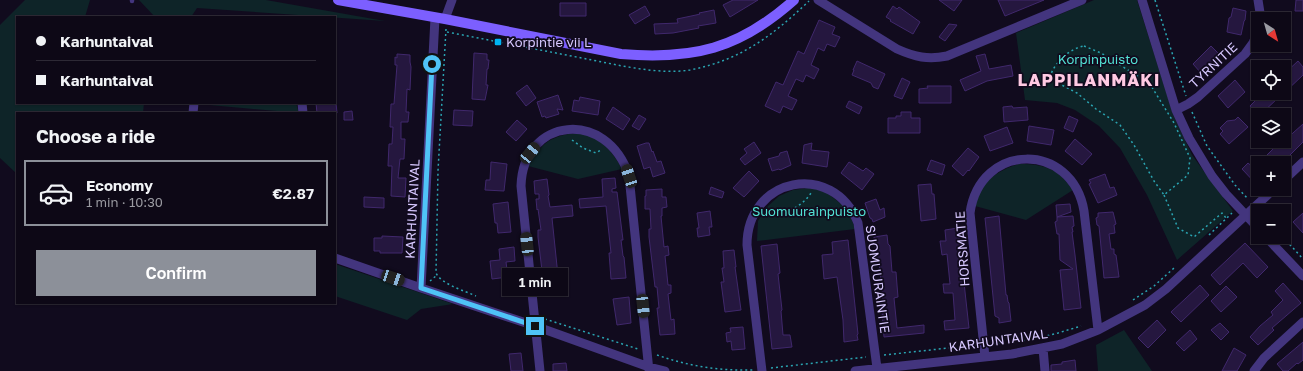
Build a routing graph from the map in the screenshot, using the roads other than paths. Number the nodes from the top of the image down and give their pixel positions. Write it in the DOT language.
graph roads {
  1 [pos="338,0"];
  2 [pos="452,0"];
  3 [pos="794,0"];
  4 [pos="818,0"];
  5 [pos="1082,0"];
  6 [pos="1142,0"];
  7 [pos="1258,0"];
  8 [pos="1260,12"];
  9 [pos="440,18"];
  10 [pos="1251,46"];
  11 [pos="1176,110"];
  12 [pos="1303,162"];
  13 [pos="1291,173"];
  14 [pos="1267,196"];
  15 [pos="1246,215"];
  16 [pos="1251,220"];
  17 [pos="1273,244"];
  18 [pos="336,258"];
  19 [pos="1303,276"];
  20 [pos="421,288"];
  21 [pos="1303,322"];
  22 [pos="535,326"];
  23 [pos="1098,330"];
  24 [pos="1043,348"];
  25 [pos="985,357"];
  26 [pos="929,367"];
  27 [pos="877,368"];
  28 [pos="649,369"];
  29 [pos="540,371"];
  30 [pos="665,371"];
  31 [pos="762,371"];
  32 [pos="855,371"];
  33 [pos="1045,371"];
  34 [pos="1254,371"];
  1 -- 9 [label="street"];
  2 -- 9 [label="street, KARHUNTAIVAL"];
  3 -- 9 [label="street"];
  4 -- 5 [label="street"];
  6 -- 11 [label="street"];
  7 -- 8 [label="street"];
  9 -- 20 [label="street, KARHUNTAIVAL"];
  10 -- 11 [label="street, TYRNITIE"];
  11 -- 15 [label="street"];
  12 -- 13 [label="street"];
  14 -- 15 [label="street, KARHUNTAIVAL"];
  15 -- 16 [label="street"];
  15 -- 23 [label="street, KARHUNTAIVAL"];
  17 -- 19 [label="street"];
  18 -- 20 [label="street"];
  20 -- 22 [label="street"];
  21 -- 34 [label="street"];
  22 -- 28 [label="street"];
  22 -- 28 [label="street"];
  22 -- 29 [label="street"];
  23 -- 24 [label="street, KARHUNTAIVAL"];
  23 -- 25 [label="street, HORSMATIE"];
  24 -- 25 [label="street, KARHUNTAIVAL"];
  24 -- 33 [label="street"];
  25 -- 26 [label="street, KARHUNTAIVAL"];
  26 -- 27 [label="street, KARHUNTAIVAL"];
  27 -- 31 [label="street, SUOMUURAINTIE"];
  27 -- 32 [label="street, KARHUNTAIVAL"];
  28 -- 30 [label="street"];
}
